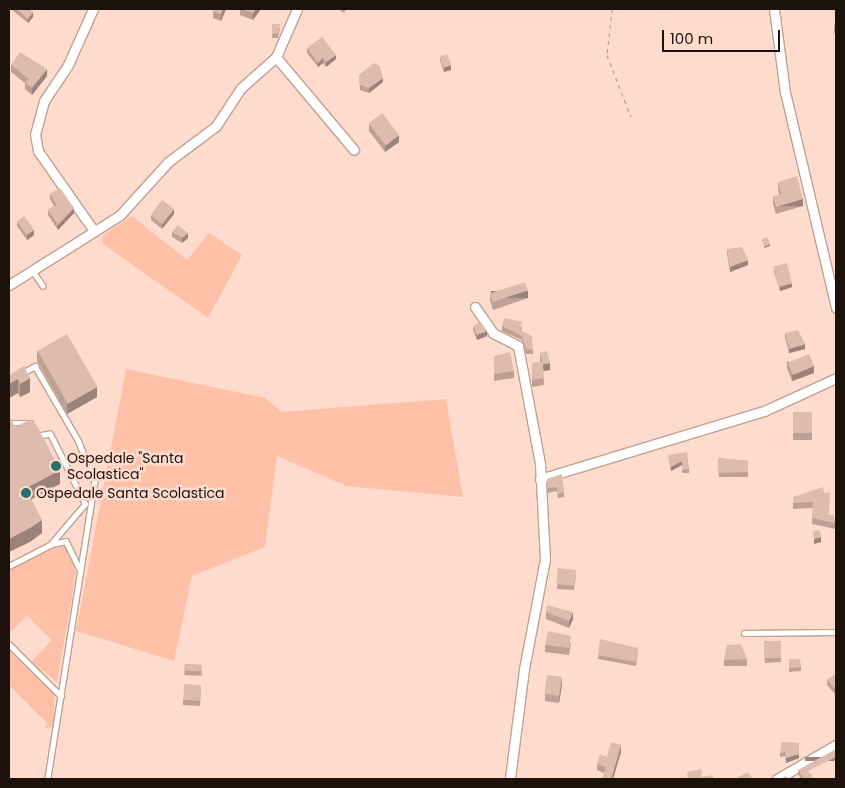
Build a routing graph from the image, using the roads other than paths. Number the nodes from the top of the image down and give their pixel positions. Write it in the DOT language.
graph roads {
  1 [pos="93,9"];
  2 [pos="297,9"];
  3 [pos="774,9"];
  4 [pos="276,57"];
  5 [pos="354,150"];
  6 [pos="94,232"];
  7 [pos="32,270"];
  8 [pos="9,285"];
  9 [pos="43,286"];
  10 [pos="475,307"];
  11 [pos="836,308"];
  12 [pos="18,376"];
  13 [pos="836,378"];
  14 [pos="9,423"];
  15 [pos="540,480"];
  16 [pos="50,545"];
  17 [pos="9,566"];
  18 [pos="80,570"];
  19 [pos="836,632"];
  20 [pos="744,633"];
  21 [pos="9,644"];
  22 [pos="61,696"];
  23 [pos="836,745"];
  24 [pos="48,779"];
  25 [pos="510,779"];
  26 [pos="777,779"];
  1 -- 6 [label="street"];
  2 -- 4 [label="street"];
  3 -- 11 [label="street"];
  4 -- 5 [label="street"];
  4 -- 6 [label="street"];
  6 -- 7 [label="street"];
  7 -- 8 [label="street"];
  7 -- 9 [label="lane"];
  10 -- 15 [label="street"];
  12 -- 18 [label="lane"];
  13 -- 15 [label="street"];
  14 -- 16 [label="lane"];
  15 -- 25 [label="street"];
  16 -- 17 [label="lane"];
  16 -- 18 [label="lane"];
  18 -- 22 [label="lane"];
  19 -- 20 [label="lane"];
  21 -- 22 [label="lane"];
  22 -- 24 [label="lane"];
  23 -- 26 [label="street"];
}
